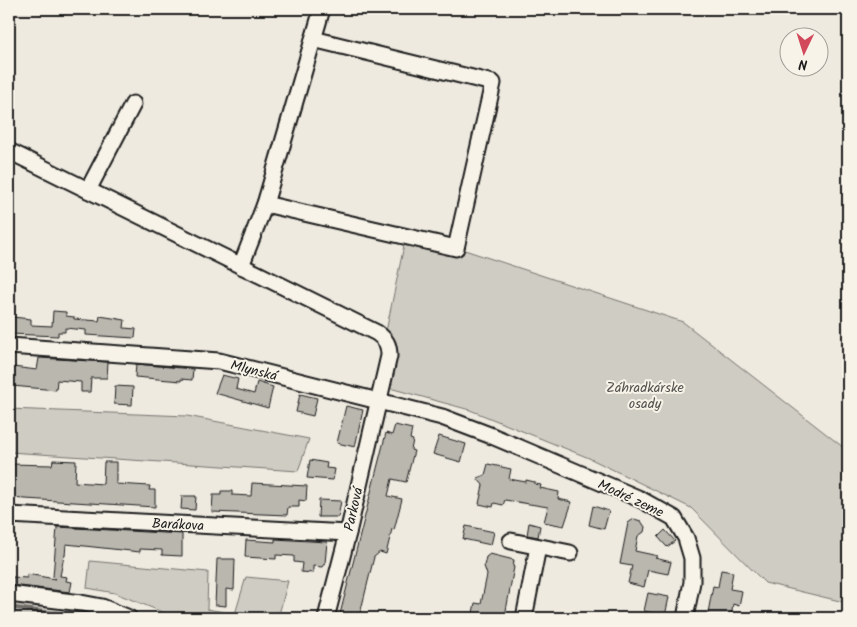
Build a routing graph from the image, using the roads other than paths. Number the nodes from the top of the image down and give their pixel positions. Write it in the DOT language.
graph roads {
  1 [pos="322,9"];
  2 [pos="313,39"];
  3 [pos="133,104"];
  4 [pos="9,151"];
  5 [pos="88,190"];
  6 [pos="265,204"];
  7 [pos="241,266"];
  8 [pos="9,346"];
  9 [pos="378,400"];
  10 [pos="492,436"];
  11 [pos="9,515"];
  12 [pos="348,533"];
  13 [pos="511,541"];
  14 [pos="538,547"];
  15 [pos="570,553"];
  16 [pos="9,594"];
  17 [pos="129,618"];
  18 [pos="326,618"];
  19 [pos="524,618"];
  20 [pos="685,618"];
  1 -- 2 [label="street"];
  2 -- 6 [label="street"];
  2 -- 6 [label="street"];
  3 -- 5 [label="street"];
  4 -- 5 [label="street"];
  5 -- 7 [label="street"];
  6 -- 7 [label="street"];
  7 -- 9 [label="street, Parková"];
  8 -- 9 [label="street, Mlynská"];
  9 -- 10 [label="street, Mlynská"];
  9 -- 12 [label="street, Parková"];
  10 -- 20 [label="street, Modré zeme"];
  11 -- 12 [label="street, Barákova"];
  12 -- 18 [label="street, Parková"];
  13 -- 14 [label="street"];
  14 -- 15 [label="street"];
  14 -- 19 [label="street"];
  16 -- 17 [label="street"];
}
